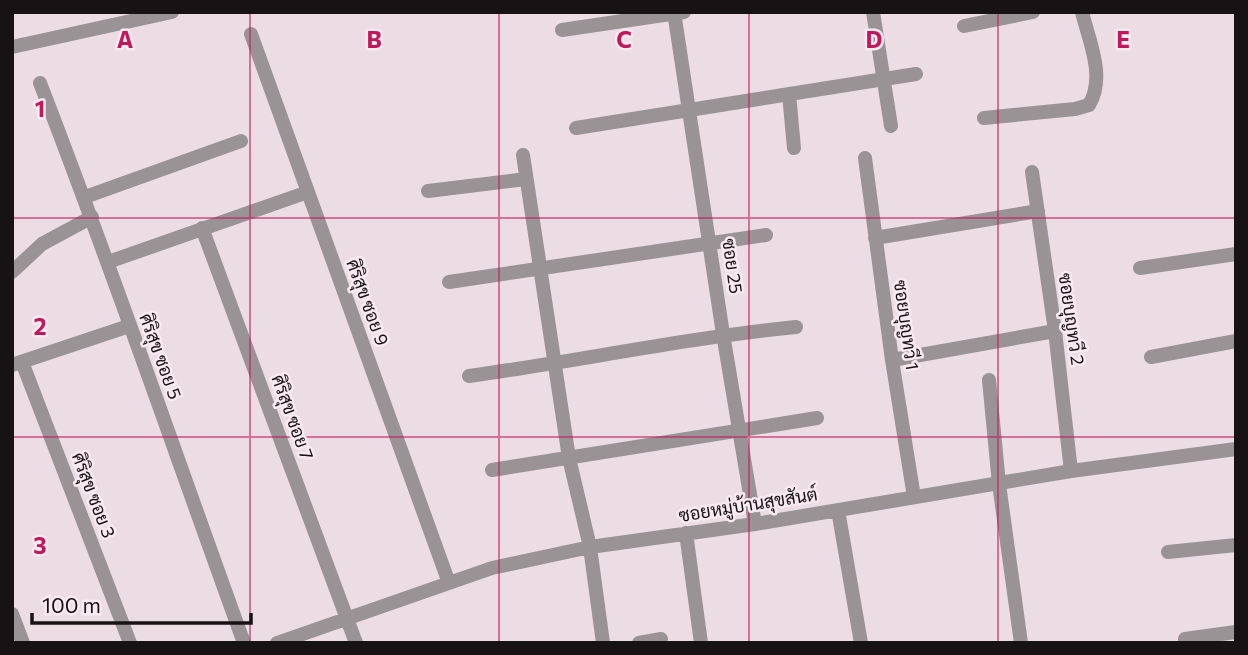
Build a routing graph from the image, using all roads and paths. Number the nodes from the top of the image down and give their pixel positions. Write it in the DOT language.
graph roads {
  1 [pos="172,12"];
  2 [pos="873,12"];
  3 [pos="1033,12"];
  4 [pos="1082,12"];
  5 [pos="678,13"];
  6 [pos="964,26"];
  7 [pos="562,30"];
  8 [pos="251,34"];
  9 [pos="12,47"];
  10 [pos="916,74"];
  11 [pos="882,79"];
  12 [pos="40,83"];
  13 [pos="789,94"];
  14 [pos="689,108"];
  15 [pos="984,118"];
  16 [pos="891,126"];
  17 [pos="576,128"];
  18 [pos="241,141"];
  19 [pos="794,148"];
  20 [pos="523,155"];
  21 [pos="865,158"];
  22 [pos="1032,172"];
  23 [pos="526,179"];
  24 [pos="428,191"];
  25 [pos="308,192"];
  26 [pos="85,197"];
  27 [pos="1038,211"];
  28 [pos="92,217"];
  29 [pos="202,228"];
  30 [pos="766,235"];
  31 [pos="875,238"];
  32 [pos="710,243"];
  33 [pos="1236,254"];
  34 [pos="108,262"];
  35 [pos="1140,268"];
  36 [pos="541,269"];
  37 [pos="12,272"];
  38 [pos="449,282"];
  39 [pos="129,326"];
  40 [pos="796,327"];
  41 [pos="1055,331"];
  42 [pos="723,334"];
  43 [pos="1236,341"];
  44 [pos="1151,357"];
  45 [pos="892,360"];
  46 [pos="17,363"];
  47 [pos="554,365"];
  48 [pos="469,376"];
  49 [pos="989,380"];
  50 [pos="817,418"];
  51 [pos="740,430"];
  52 [pos="1236,449"];
  53 [pos="569,458"];
  54 [pos="492,470"];
  55 [pos="1071,471"];
  56 [pos="999,484"];
  57 [pos="914,497"];
  58 [pos="838,510"];
  59 [pos="755,524"];
  60 [pos="686,533"];
  61 [pos="1236,545"];
  62 [pos="590,547"];
  63 [pos="1168,552"];
  64 [pos="449,583"];
  65 [pos="12,614"];
  66 [pos="348,619"];
  67 [pos="1236,632"];
  68 [pos="661,639"];
  69 [pos="1185,639"];
  70 [pos="23,643"];
  71 [pos="130,643"];
  72 [pos="244,643"];
  73 [pos="277,643"];
  74 [pos="356,643"];
  75 [pos="603,643"];
  76 [pos="639,643"];
  77 [pos="701,643"];
  78 [pos="861,643"];
  79 [pos="1021,643"];
  1 -- 9 [label="street"];
  2 -- 11 [label="street"];
  3 -- 6 [label="street"];
  4 -- 15 [label="street"];
  5 -- 7 [label="street"];
  5 -- 14 [label="street, ซอย 25"];
  8 -- 25 [label="street, ศิริสุข ซอย 9"];
  10 -- 11 [label="street"];
  11 -- 13 [label="street"];
  11 -- 16 [label="street"];
  12 -- 26 [label="street, ศิริสุข ซอย 5"];
  13 -- 14 [label="street"];
  13 -- 19 [label="street"];
  14 -- 17 [label="street"];
  14 -- 32 [label="street, ซอย 25"];
  18 -- 26 [label="street"];
  20 -- 23 [label="street"];
  21 -- 31 [label="street, ซอยบุญทวี 1"];
  22 -- 27 [label="street, ซอยบุญทวี 2"];
  23 -- 24 [label="street"];
  23 -- 36 [label="street"];
  25 -- 29 [label="street"];
  25 -- 64 [label="street, ศิริสุข ซอย 9"];
  26 -- 28 [label="street, ศิริสุข ซอย 5"];
  27 -- 31 [label="street"];
  27 -- 41 [label="street, ซอยบุญทวี 2"];
  28 -- 34 [label="street, ศิริสุข ซอย 5"];
  28 -- 37 [label="street"];
  29 -- 34 [label="street"];
  29 -- 66 [label="street, ศิริสุข ซอย 7"];
  30 -- 32 [label="street"];
  31 -- 45 [label="street, ซอยบุญทวี 1"];
  32 -- 36 [label="street"];
  32 -- 42 [label="street, ซอย 25"];
  33 -- 35 [label="street"];
  34 -- 39 [label="street, ศิริสุข ซอย 5"];
  36 -- 38 [label="street"];
  36 -- 47 [label="street"];
  39 -- 46 [label="street"];
  39 -- 72 [label="street, ศิริสุข ซอย 5"];
  40 -- 42 [label="street"];
  41 -- 45 [label="street"];
  41 -- 55 [label="street, ซอยบุญทวี 2"];
  42 -- 47 [label="street"];
  42 -- 51 [label="street, ซอย 25"];
  43 -- 44 [label="street"];
  45 -- 57 [label="street, ซอยบุญทวี 1"];
  46 -- 71 [label="street, ศิริสุข ซอย 3"];
  47 -- 48 [label="street"];
  47 -- 53 [label="street"];
  49 -- 56 [label="street"];
  50 -- 51 [label="street"];
  51 -- 53 [label="street"];
  51 -- 59 [label="street, ซอย 25"];
  52 -- 55 [label="street, ซอยหมู่บ้านสุขสันต์"];
  53 -- 54 [label="street"];
  53 -- 62 [label="street"];
  55 -- 56 [label="street, ซอยหมู่บ้านสุขสันต์"];
  56 -- 57 [label="street, ซอยหมู่บ้านสุขสันต์"];
  56 -- 79 [label="street"];
  57 -- 58 [label="street, ซอยหมู่บ้านสุขสันต์"];
  58 -- 59 [label="street, ซอยหมู่บ้านสุขสันต์"];
  58 -- 78 [label="street"];
  59 -- 60 [label="street, ซอยหมู่บ้านสุขสันต์"];
  60 -- 62 [label="street, ซอยหมู่บ้านสุขสันต์"];
  60 -- 77 [label="street"];
  61 -- 63 [label="street"];
  62 -- 64 [label="street, ซอยหมู่บ้านสุขสันต์"];
  62 -- 75 [label="street"];
  64 -- 66 [label="street, ซอยหมู่บ้านสุขสันต์"];
  65 -- 70 [label="street"];
  66 -- 73 [label="street, ซอยหมู่บ้านสุขสันต์"];
  66 -- 74 [label="street, ศิริสุข ซอย 7"];
  67 -- 69 [label="street"];
  68 -- 76 [label="street"];
}
